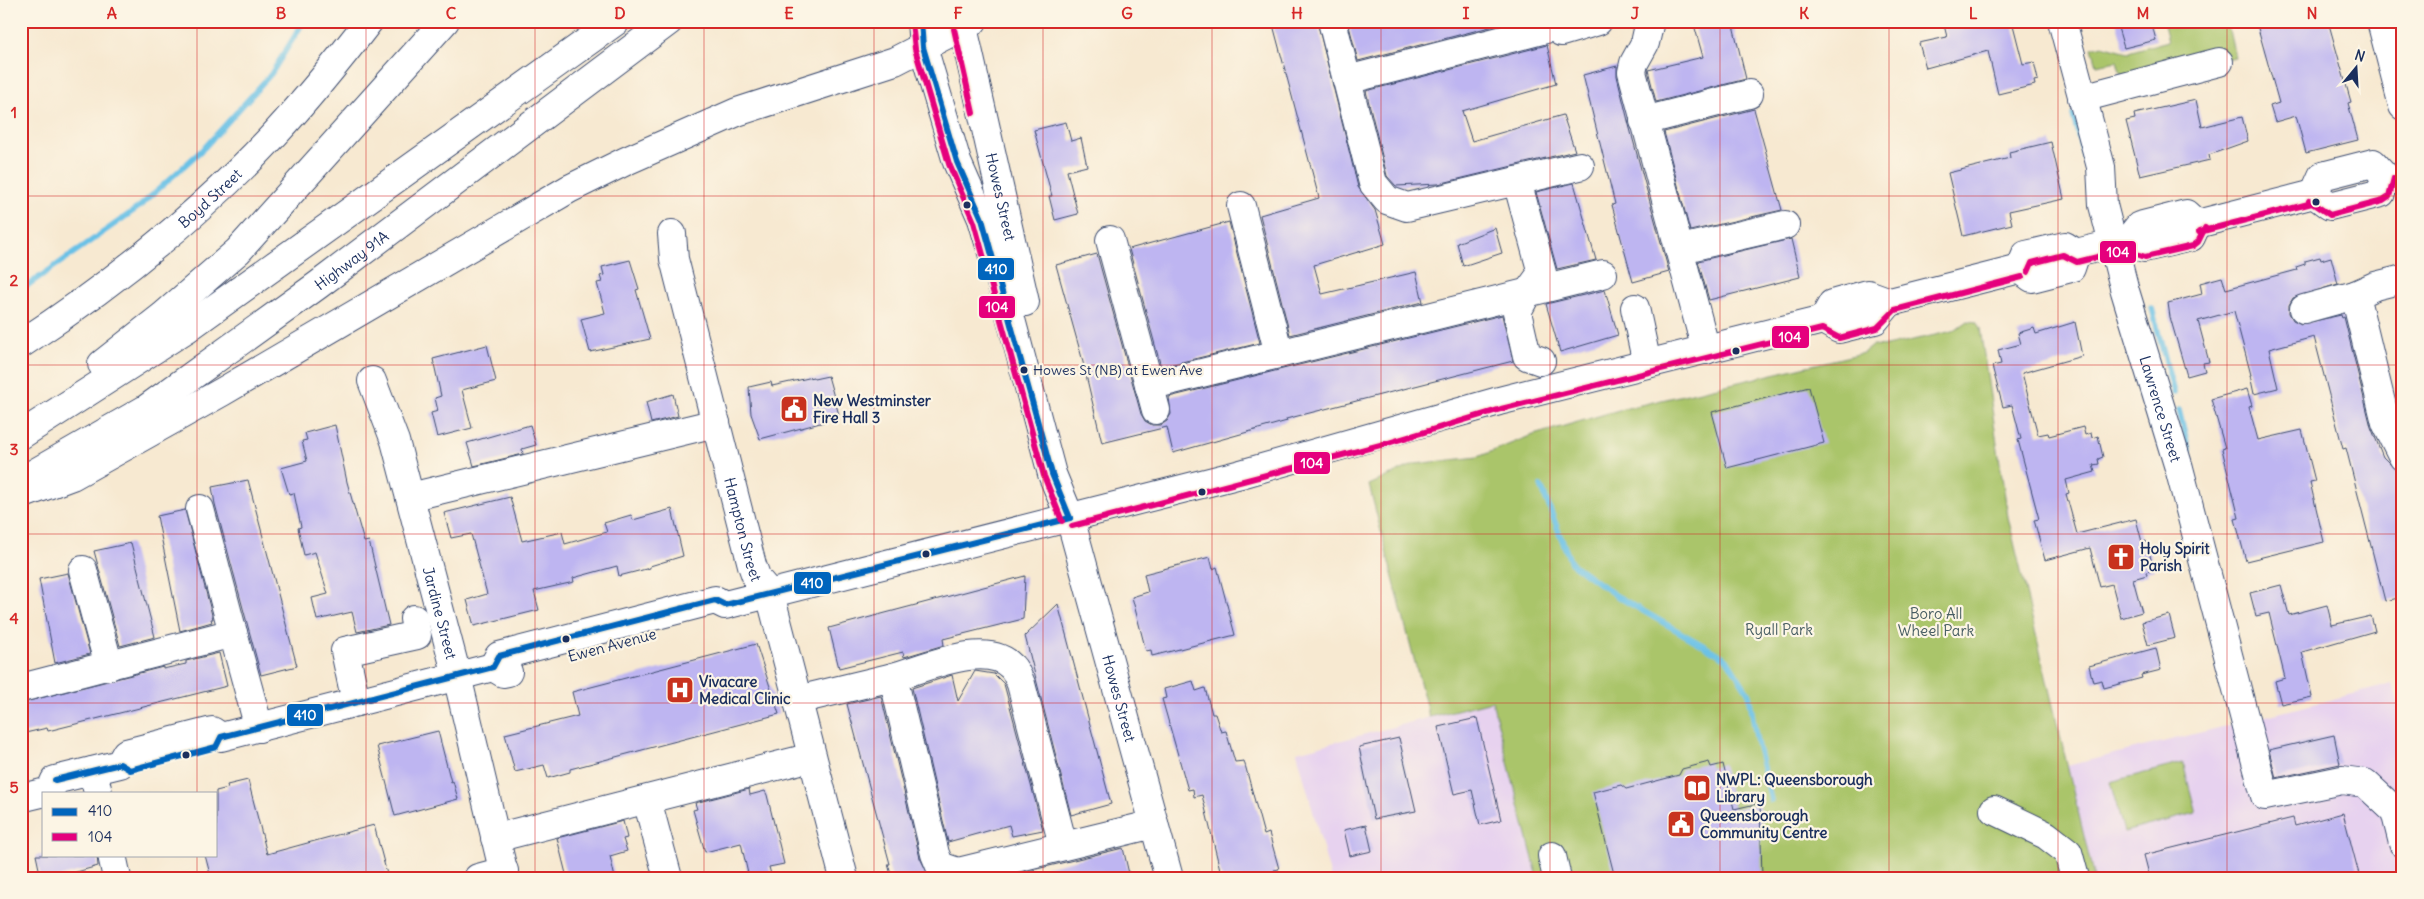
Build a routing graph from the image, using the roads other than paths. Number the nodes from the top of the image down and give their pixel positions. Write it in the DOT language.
graph roads {
  1 [pos="370,21"];
  2 [pos="445,21"];
  3 [pos="616,21"];
  4 [pos="669,21"];
  5 [pos="1332,21"];
  6 [pos="1598,21"];
  7 [pos="1650,21"];
  8 [pos="2062,21"];
  9 [pos="2381,21"];
  10 [pos="966,23"];
  11 [pos="922,34"];
  12 [pos="2219,62"];
  13 [pos="1347,80"];
  14 [pos="1749,94"];
  15 [pos="2082,98"];
  16 [pos="2403,106"];
  17 [pos="1644,121"];
  18 [pos="1580,166"];
  19 [pos="2394,173"];
  20 [pos="1517,181"];
  21 [pos="1241,206"];
  22 [pos="1785,226"];
  23 [pos="672,234"];
  24 [pos="1110,240"];
  25 [pos="2121,243"];
  26 [pos="1681,249"];
  27 [pos="1603,274"];
  28 [pos="2403,279"];
  29 [pos="2355,295"];
  30 [pos="1524,297"];
  31 [pos="1635,308"];
  32 [pos="2304,309"];
  33 [pos="21,344"];
  34 [pos="1706,350"];
  35 [pos="1280,354"];
  36 [pos="1646,364"];
  37 [pos="372,381"];
  38 [pos="1546,390"];
  39 [pos="716,423"];
  40 [pos="29,431"];
  41 [pos="2403,457"];
  42 [pos="21,481"];
  43 [pos="21,495"];
  44 [pos="410,497"];
  45 [pos="200,509"];
  46 [pos="1070,518"];
  47 [pos="83,570"];
  48 [pos="770,594"];
  49 [pos="440,612"];
  50 [pos="233,633"];
  51 [pos="109,666"];
  52 [pos="457,676"];
  53 [pos="893,678"];
  54 [pos="21,688"];
  55 [pos="797,700"];
  56 [pos="356,702"];
  57 [pos="259,728"];
  58 [pos="812,757"];
  59 [pos="21,779"];
  60 [pos="55,780"];
  61 [pos="95,782"];
  62 [pos="46,792"];
  63 [pos="42,793"];
  64 [pos="21,798"];
  65 [pos="648,800"];
  66 [pos="1994,810"];
  67 [pos="1154,824"];
  68 [pos="495,838"];
  69 [pos="2403,843"];
  70 [pos="1063,845"];
  71 [pos="112,856"];
  72 [pos="496,875"];
  73 [pos="117,878"];
  74 [pos="668,878"];
  75 [pos="844,878"];
  76 [pos="1169,878"];
  77 [pos="2075,878"];
  1 -- 33 [label="main road, Boyd Street"];
  2 -- 40 [label="main road"];
  3 -- 40 [label="main road"];
  4 -- 42 [label="main road, Highway 91A"];
  5 -- 13 [label="main road"];
  6 -- 13 [label="main road"];
  7 -- 17 [label="main road"];
  8 -- 15 [label="main road, Lawrence Street"];
  9 -- 16 [label="main road"];
  10 -- 11 [label="main road"];
  10 -- 46 [label="main road, Howes Street"];
  11 -- 43 [label="main road"];
  11 -- 46 [label="main road, Howes Street"];
  12 -- 15 [label="main road"];
  13 -- 20 [label="main road"];
  14 -- 17 [label="main road"];
  15 -- 25 [label="main road, Lawrence Street"];
  17 -- 26 [label="main road"];
  18 -- 20 [label="main road"];
  19 -- 25 [label="main road, Ewen Avenue"];
  20 -- 30 [label="main road"];
  21 -- 35 [label="main road"];
  22 -- 26 [label="main road"];
  23 -- 39 [label="main road, Hampton Street"];
  24 -- 35 [label="main road"];
  25 -- 34 [label="main road, Ewen Avenue"];
  25 -- 69 [label="main road, Lawrence Street"];
  26 -- 34 [label="main road"];
  27 -- 30 [label="main road"];
  28 -- 29 [label="main road"];
  29 -- 32 [label="main road"];
  29 -- 41 [label="main road"];
  30 -- 35 [label="main road"];
  30 -- 38 [label="main road"];
  31 -- 36 [label="main road"];
  34 -- 36 [label="main road, Ewen Avenue"];
  36 -- 38 [label="main road, Ewen Avenue"];
  37 -- 44 [label="main road, Jardine Street"];
  38 -- 46 [label="main road, Ewen Avenue"];
  39 -- 44 [label="main road"];
  39 -- 48 [label="main road, Hampton Street"];
  44 -- 49 [label="main road, Jardine Street"];
  45 -- 50 [label="main road"];
  46 -- 48 [label="main road, Ewen Avenue"];
  46 -- 67 [label="main road, Howes Street"];
  47 -- 51 [label="main road"];
  48 -- 52 [label="main road, Ewen Avenue"];
  48 -- 55 [label="main road, Hampton Street"];
  49 -- 52 [label="main road, Jardine Street"];
  49 -- 56 [label="main road"];
  50 -- 51 [label="main road"];
  50 -- 57 [label="main road"];
  51 -- 54 [label="main road"];
  52 -- 56 [label="main road, Ewen Avenue"];
  52 -- 68 [label="main road, Jardine Street"];
  53 -- 55 [label="main road"];
  53 -- 70 [label="main road"];
  53 -- 70 [label="main road"];
  55 -- 58 [label="main road, Hampton Street"];
  56 -- 57 [label="main road, Ewen Avenue"];
  57 -- 61 [label="main road, Ewen Avenue"];
  58 -- 65 [label="main road"];
  58 -- 75 [label="main road, Hampton Street"];
  59 -- 60 [label="main road, Ewen Avenue"];
  60 -- 61 [label="main road, Ewen Avenue"];
  60 -- 62 [label="main road, Ewen Avenue"];
  63 -- 64 [label="main road, Ewen Avenue"];
  65 -- 68 [label="main road"];
  65 -- 74 [label="main road"];
  66 -- 77 [label="main road"];
  67 -- 70 [label="main road"];
  67 -- 76 [label="main road, Howes Street"];
  68 -- 72 [label="main road, Jardine Street"];
  71 -- 73 [label="main road"];
}
